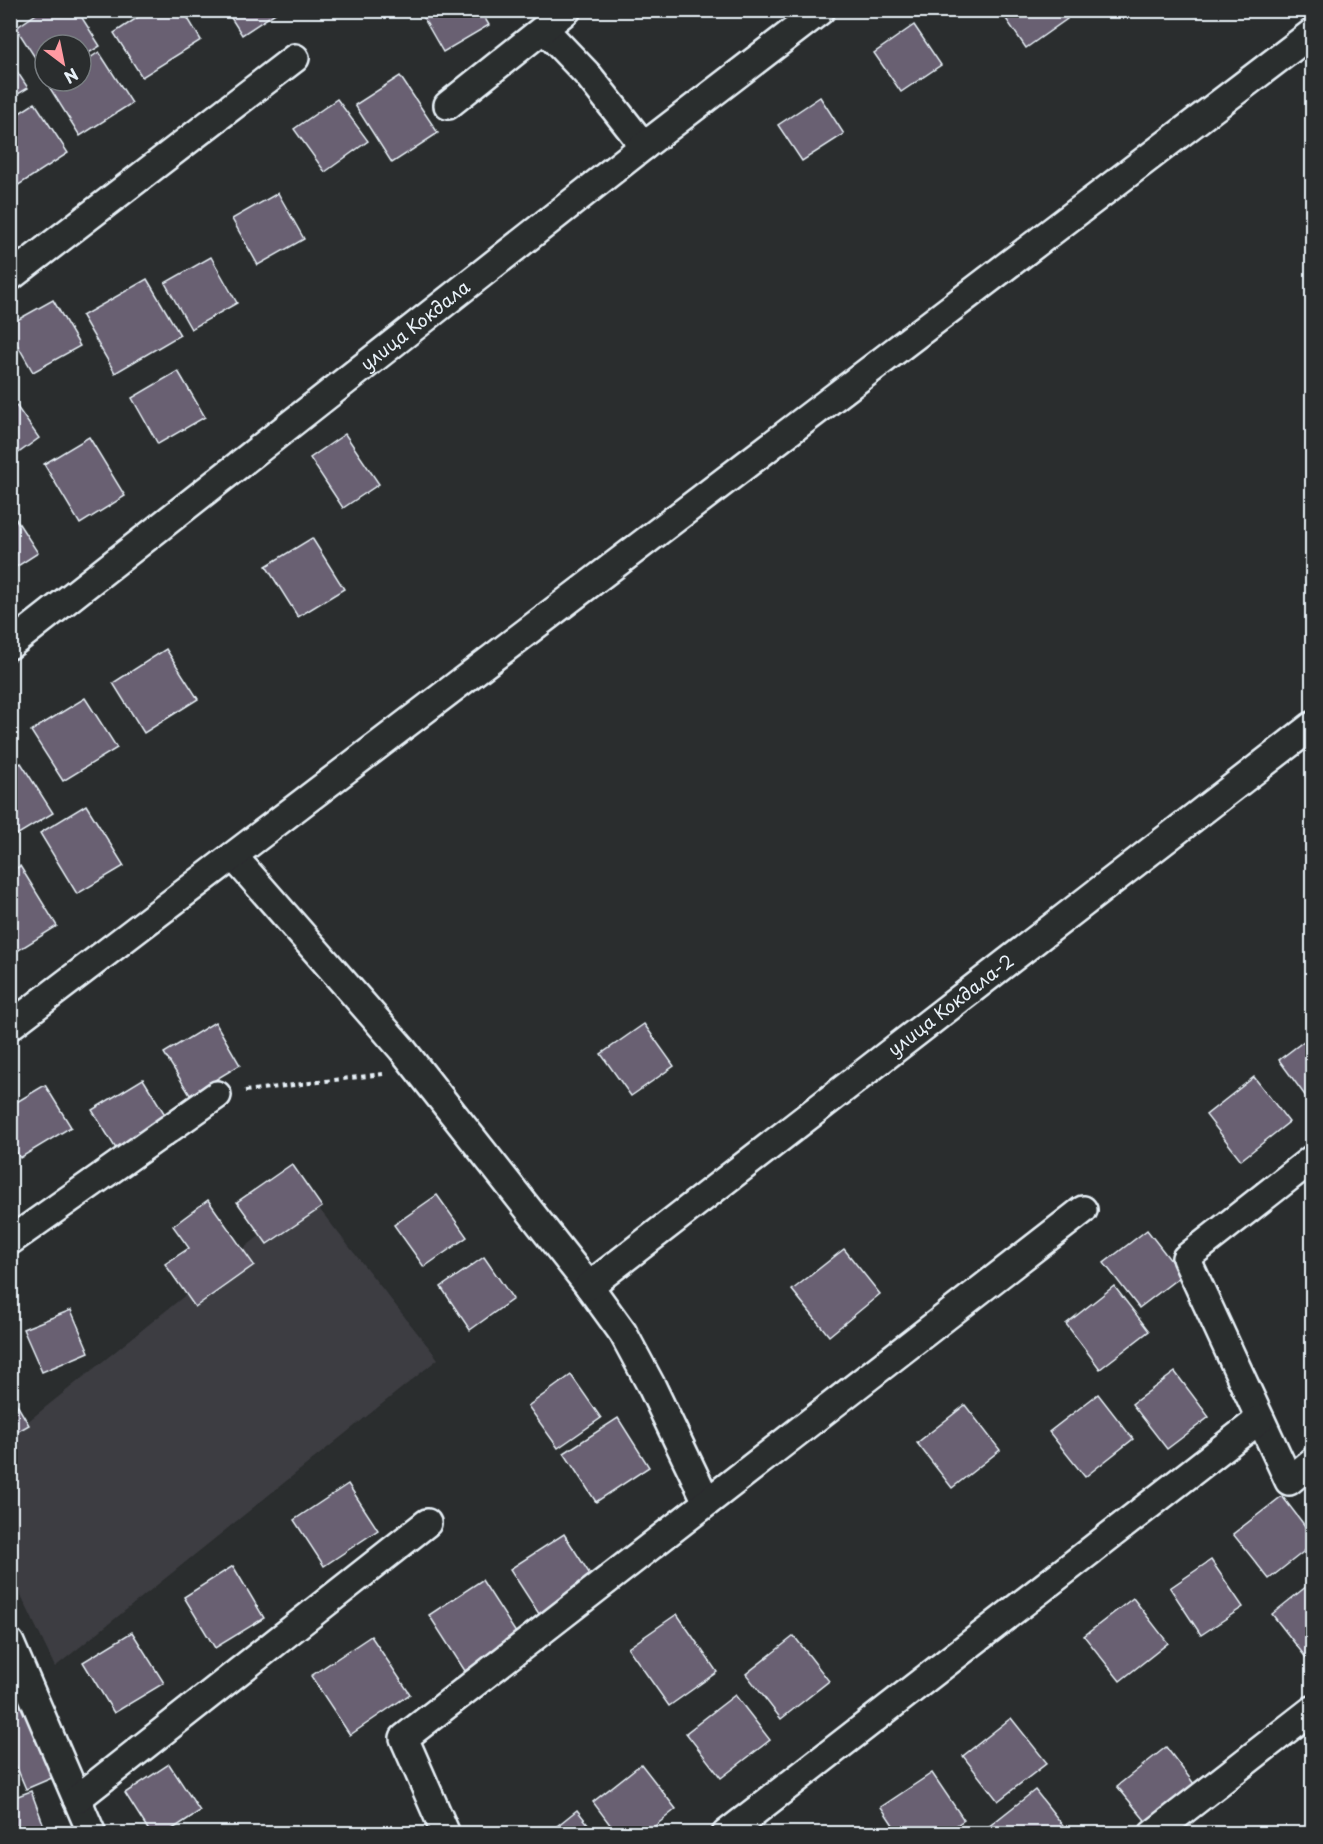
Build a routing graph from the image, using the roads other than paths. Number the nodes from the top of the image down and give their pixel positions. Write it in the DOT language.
graph roads {
  1 [pos="567,10"];
  2 [pos="821,10"];
  3 [pos="544,29"];
  4 [pos="1312,33"];
  5 [pos="295,57"];
  6 [pos="448,105"];
  7 [pos="644,147"];
  8 [pos="10,277"];
  9 [pos="10,645"];
  10 [pos="1312,726"];
  11 [pos="234,857"];
  12 [pos="10,1026"];
  13 [pos="217,1095"];
  14 [pos="1312,1160"];
  15 [pos="1083,1210"];
  16 [pos="10,1241"];
  17 [pos="589,1286"];
  18 [pos="1260,1419"];
  19 [pos="1312,1462"];
  20 [pos="707,1502"];
  21 [pos="427,1523"];
  22 [pos="10,1643"];
  23 [pos="1312,1710"];
  24 [pos="77,1799"];
  25 [pos="92,1833"];
  26 [pos="446,1833"];
  27 [pos="726,1833"];
  28 [pos="1153,1833"];
  1 -- 3 [label="street"];
  2 -- 7 [label="street, улица Кокдала"];
  3 -- 6 [label="street"];
  3 -- 7 [label="street"];
  4 -- 11 [label="street"];
  5 -- 8 [label="street"];
  7 -- 9 [label="street, улица Кокдала"];
  10 -- 17 [label="street, улица Кокдала-2"];
  11 -- 12 [label="street"];
  11 -- 17 [label="street"];
  13 -- 16 [label="street"];
  14 -- 18 [label="street"];
  15 -- 20 [label="street"];
  17 -- 20 [label="street"];
  18 -- 19 [label="street"];
  18 -- 27 [label="street"];
  20 -- 26 [label="street"];
  21 -- 24 [label="street"];
  22 -- 24 [label="street"];
  23 -- 28 [label="street"];
  24 -- 25 [label="street"];
}
